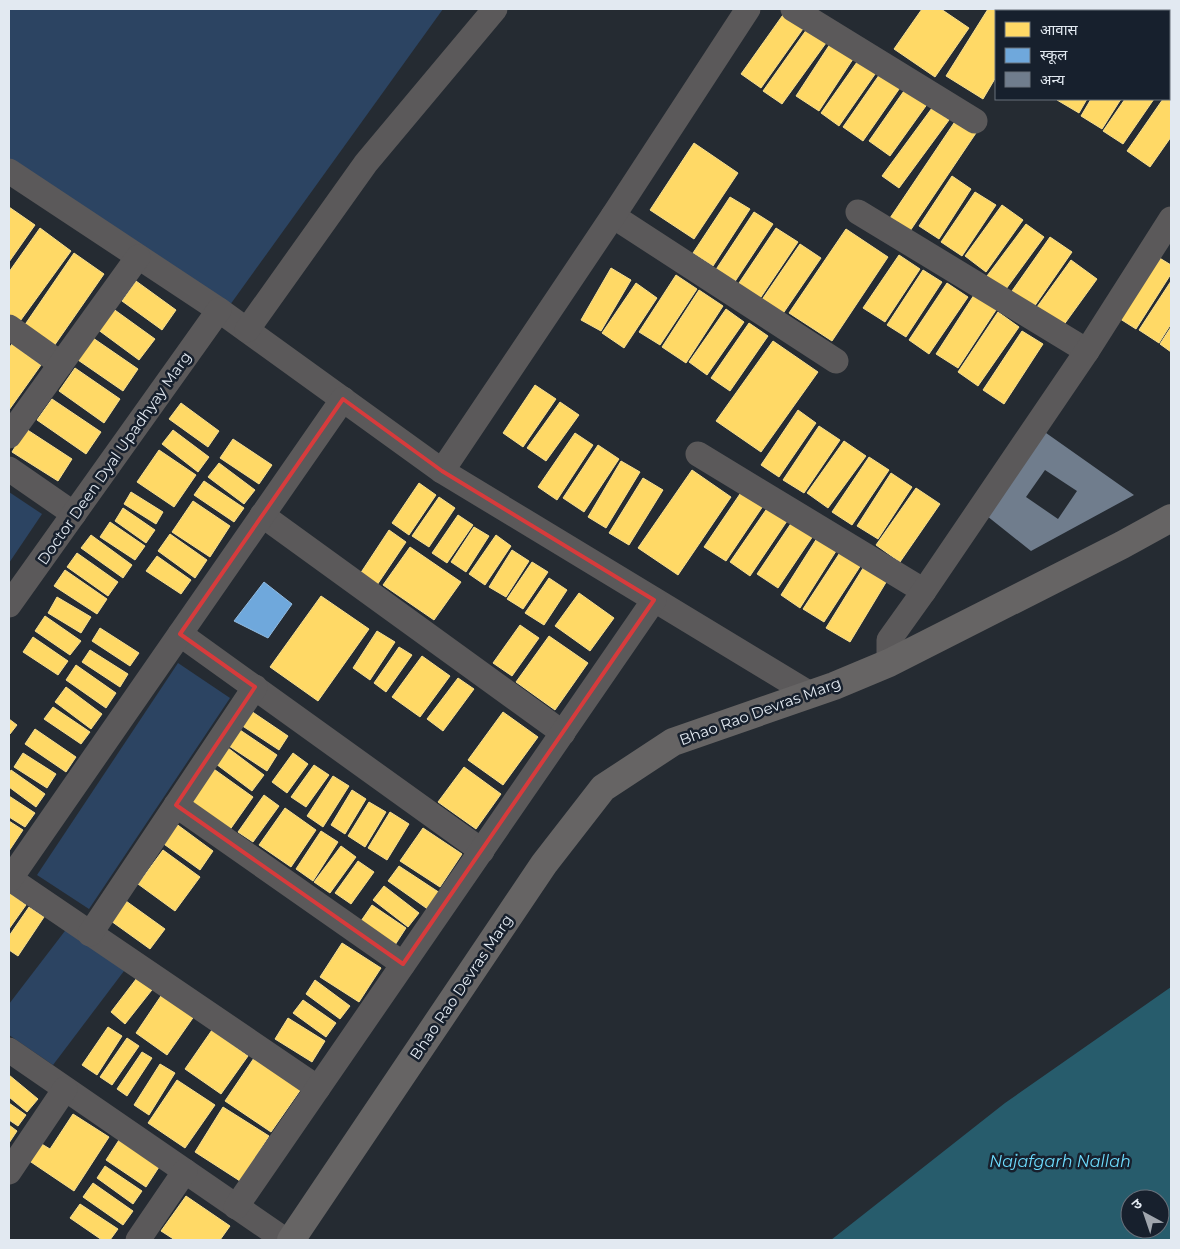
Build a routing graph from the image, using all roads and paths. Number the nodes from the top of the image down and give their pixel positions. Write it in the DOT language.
graph roads {
  1 [pos="495,9"];
  2 [pos="748,9"];
  3 [pos="793,9"];
  4 [pos="975,121"];
  5 [pos="9,171"];
  6 [pos="858,212"];
  7 [pos="613,216"];
  8 [pos="1171,219"];
  9 [pos="1163,252"];
  10 [pos="138,256"];
  11 [pos="219,310"];
  12 [pos="9,327"];
  13 [pos="247,330"];
  14 [pos="1087,351"];
  15 [pos="836,361"];
  16 [pos="61,364"];
  17 [pos="343,399"];
  18 [pos="9,436"];
  19 [pos="698,454"];
  20 [pos="9,469"];
  21 [pos="442,471"];
  22 [pos="74,514"];
  23 [pos="262,515"];
  24 [pos="1171,518"];
  25 [pos="924,591"];
  26 [pos="654,600"];
  27 [pos="9,606"];
  28 [pos="180,634"];
  29 [pos="889,663"];
  30 [pos="255,687"];
  31 [pos="810,694"];
  32 [pos="563,733"];
  33 [pos="176,805"];
  34 [pos="482,851"];
  35 [pos="9,879"];
  36 [pos="90,934"];
  37 [pos="403,964"];
  38 [pos="9,1050"];
  39 [pos="318,1088"];
  40 [pos="66,1089"];
  41 [pos="185,1171"];
  42 [pos="9,1172"];
  43 [pos="236,1207"];
  44 [pos="138,1240"];
  45 [pos="285,1240"];
  46 [pos="291,1240"];
  1 -- 13 [label="street"];
  2 -- 7 [label="street"];
  3 -- 4 [label="street"];
  5 -- 10 [label="street"];
  6 -- 14 [label="street"];
  7 -- 15 [label="street"];
  7 -- 21 [label="street"];
  8 -- 9 [label="street"];
  9 -- 14 [label="street"];
  10 -- 11 [label="street"];
  10 -- 16 [label="street"];
  11 -- 13 [label="street"];
  11 -- 22 [label="street, Doctor Deen Dyal Upadhyay Marg"];
  12 -- 16 [label="street"];
  13 -- 17 [label="street"];
  14 -- 25 [label="street"];
  16 -- 18 [label="street"];
  17 -- 21 [label="street"];
  17 -- 23 [label="street"];
  19 -- 25 [label="street"];
  20 -- 22 [label="street"];
  21 -- 26 [label="street"];
  22 -- 27 [label="street, Doctor Deen Dyal Upadhyay Marg"];
  23 -- 28 [label="street"];
  23 -- 32 [label="street"];
  24 -- 29 [label="street, Bhao Rao Devras Marg"];
  25 -- 29 [label="street"];
  26 -- 31 [label="street"];
  26 -- 32 [label="street"];
  28 -- 30 [label="street"];
  28 -- 35 [label="street"];
  29 -- 31 [label="street, Bhao Rao Devras Marg"];
  30 -- 33 [label="street"];
  30 -- 34 [label="street"];
  31 -- 46 [label="street, Bhao Rao Devras Marg"];
  32 -- 34 [label="street"];
  33 -- 36 [label="street"];
  33 -- 37 [label="street"];
  34 -- 37 [label="street"];
  35 -- 36 [label="street"];
  36 -- 39 [label="street"];
  37 -- 39 [label="street"];
  38 -- 40 [label="street"];
  39 -- 43 [label="street"];
  40 -- 41 [label="street"];
  40 -- 42 [label="street"];
  41 -- 43 [label="street"];
  41 -- 44 [label="street"];
  43 -- 45 [label="street"];
}
